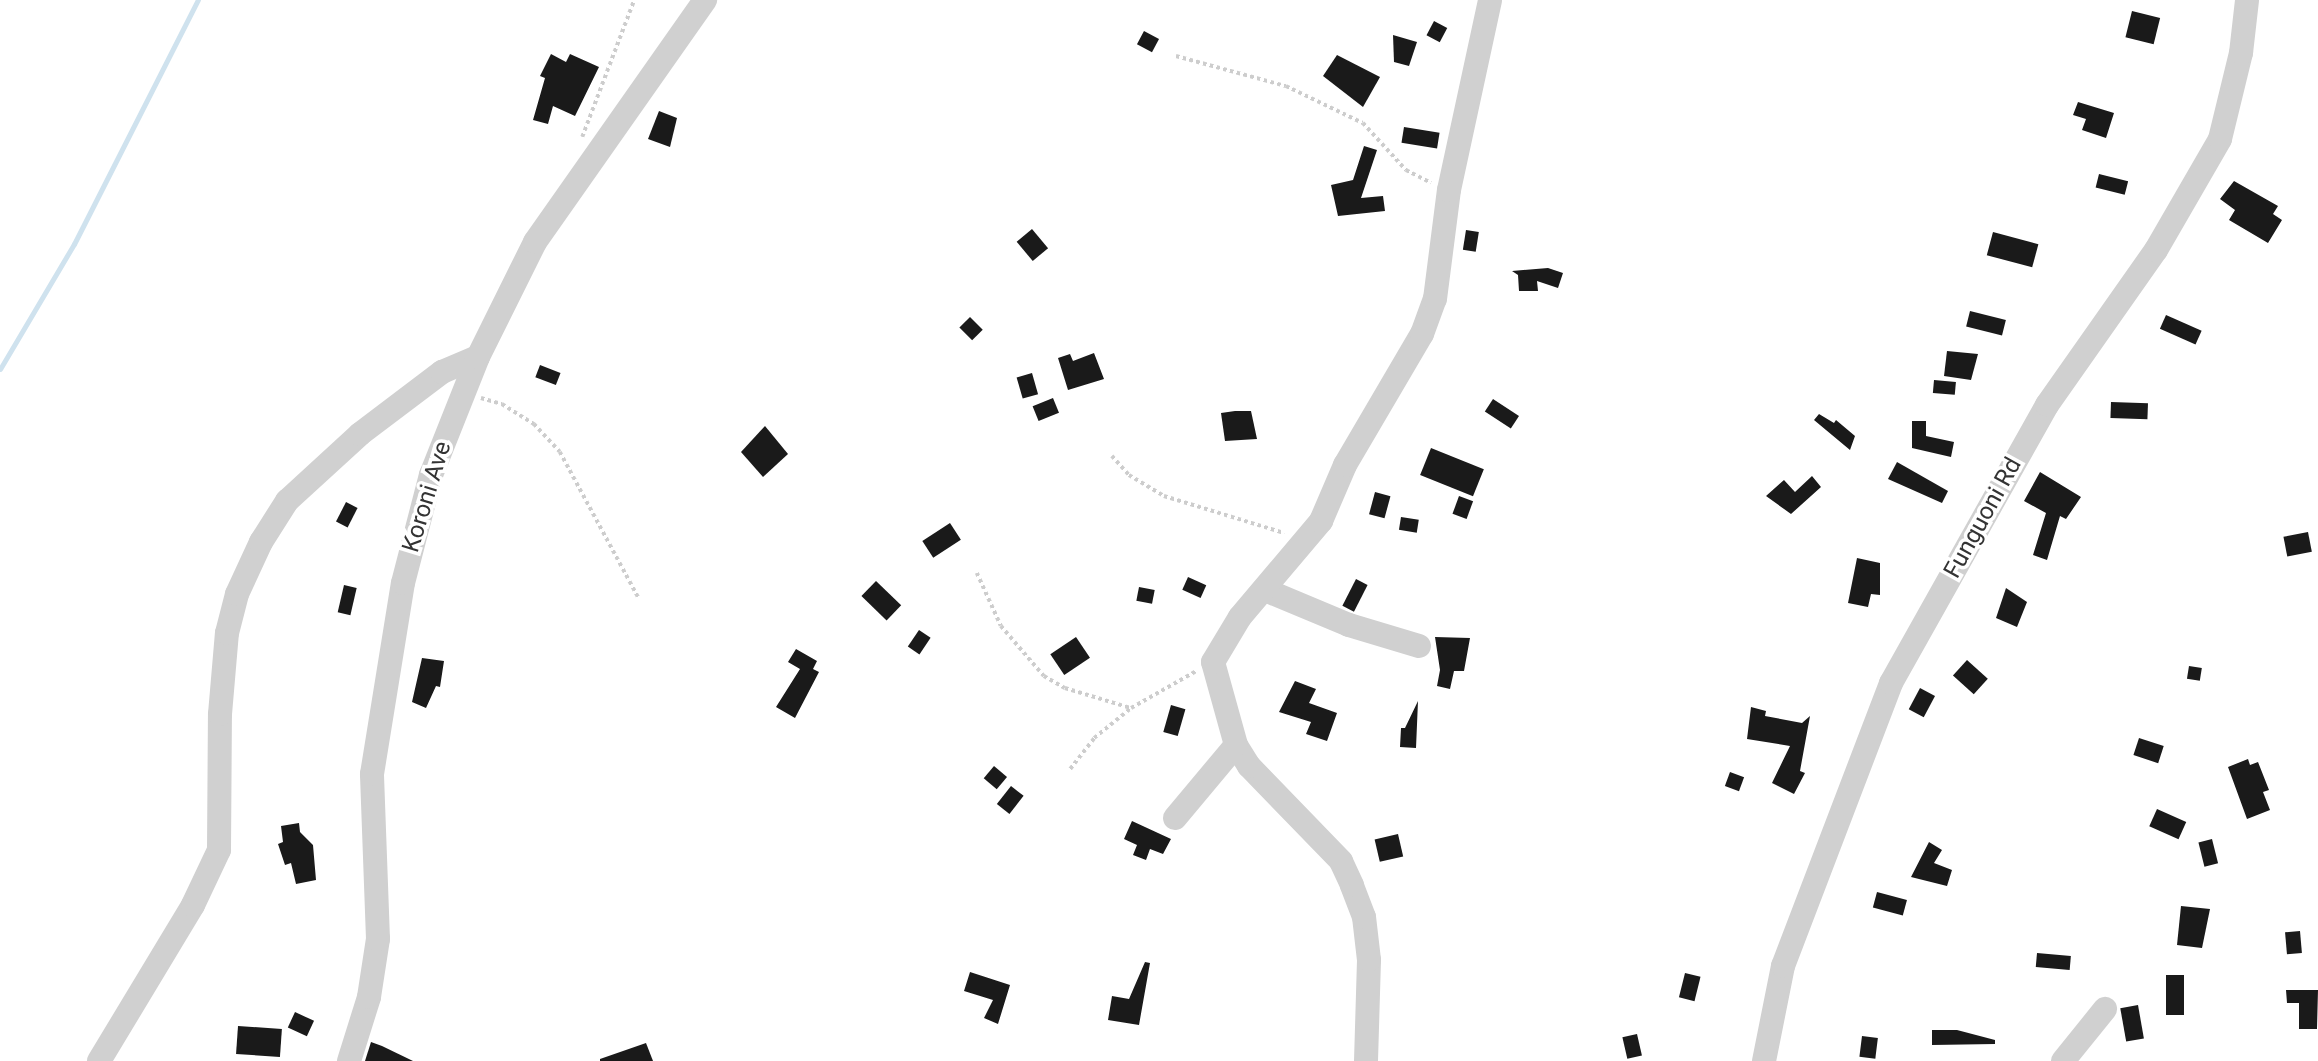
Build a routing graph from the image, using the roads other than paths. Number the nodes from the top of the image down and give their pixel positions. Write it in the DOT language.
graph roads {
  1 [pos="705,0"];
  2 [pos="1490,0"];
  3 [pos="2247,0"];
  4 [pos="478,357"];
  5 [pos="1265,590"];
  6 [pos="1419,646"];
  7 [pos="1236,745"];
  8 [pos="1175,818"];
  9 [pos="2105,1009"];
  10 [pos="99,1061"];
  11 [pos="349,1061"];
  12 [pos="1366,1061"];
  13 [pos="1764,1061"];
  14 [pos="2063,1061"];
  1 -- 4 [label="street, Koroni Ave"];
  2 -- 5 [label="street"];
  3 -- 13 [label="street, Funguoni Rd"];
  4 -- 10 [label="street"];
  4 -- 11 [label="street, Koroni Ave"];
  5 -- 6 [label="street"];
  5 -- 7 [label="street"];
  7 -- 8 [label="street"];
  7 -- 12 [label="street"];
  9 -- 14 [label="street"];
}
